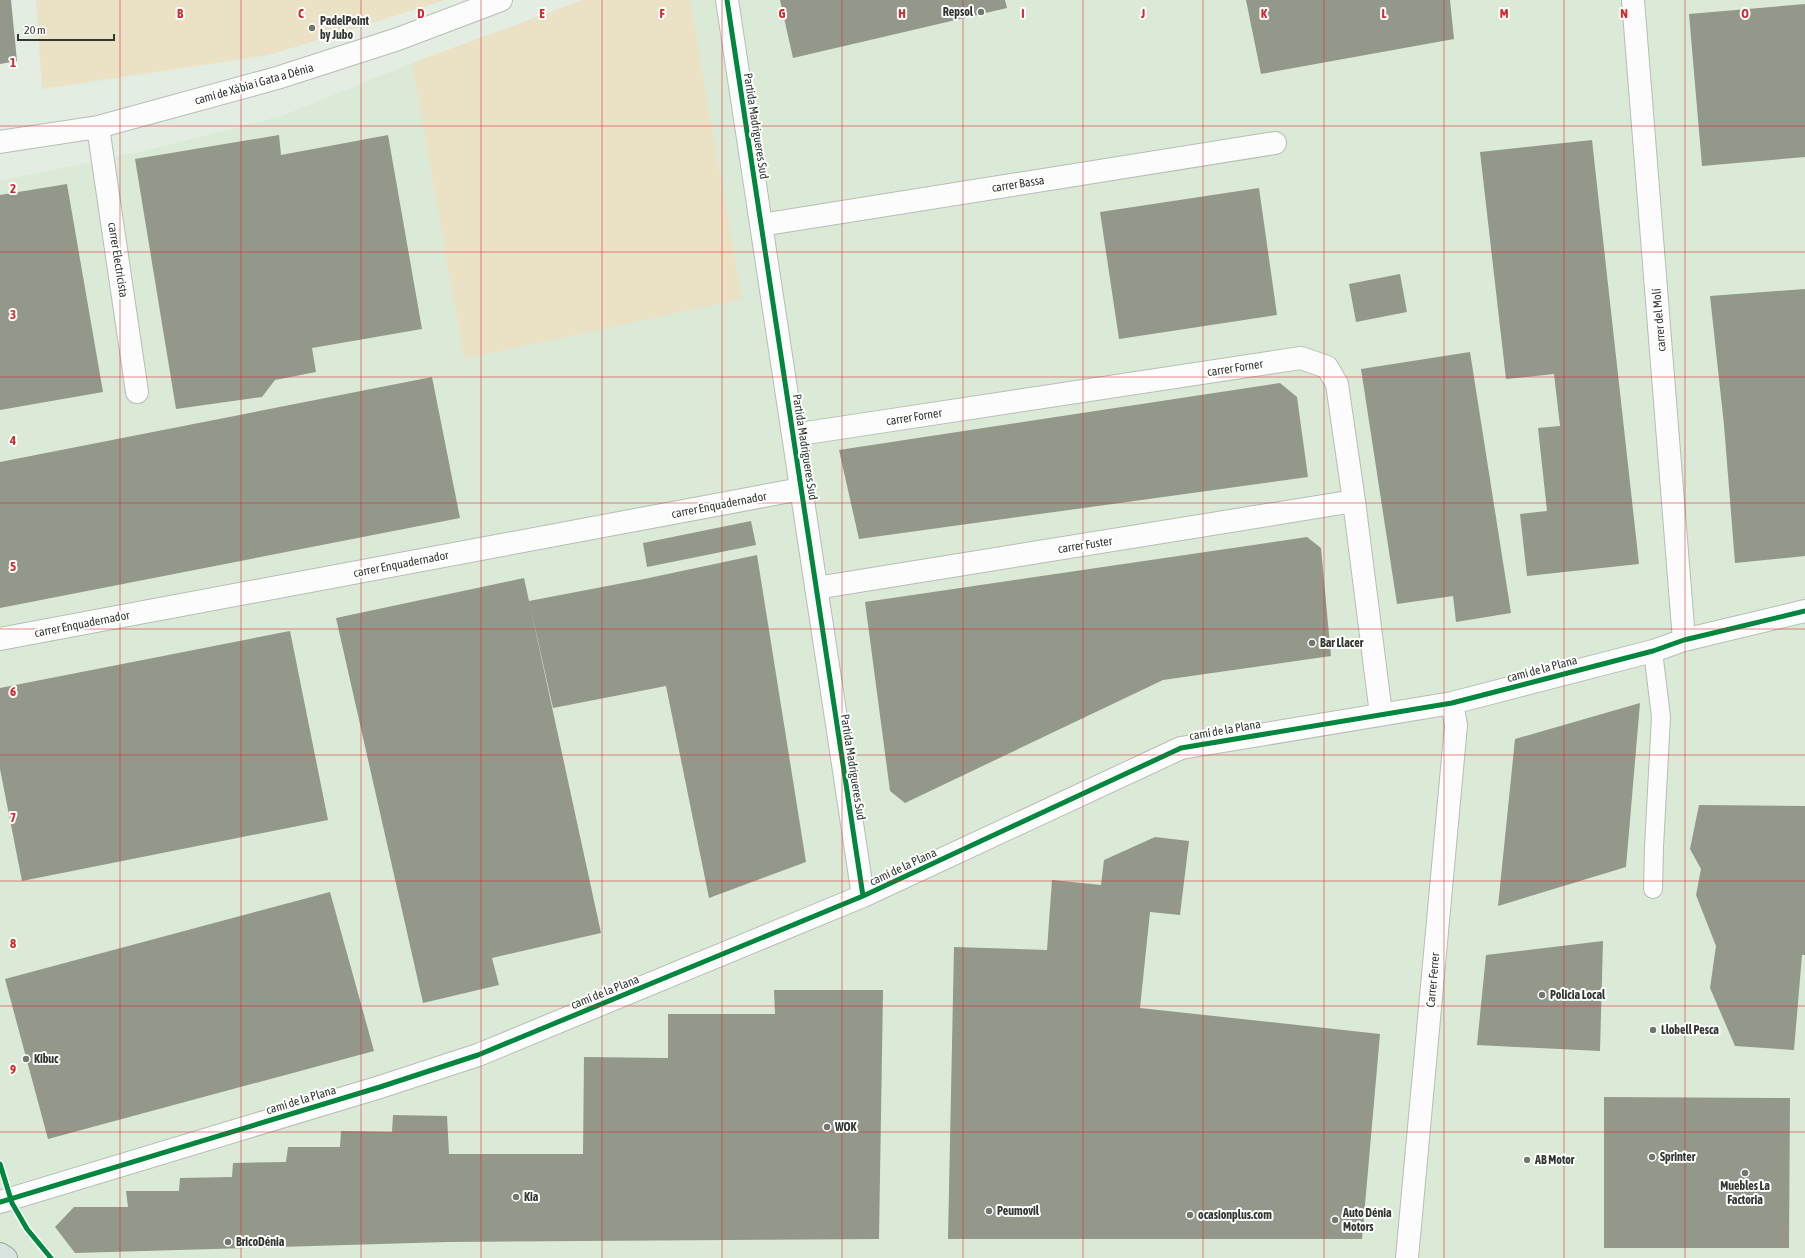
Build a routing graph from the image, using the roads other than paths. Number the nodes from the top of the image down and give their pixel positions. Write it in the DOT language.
graph roads {
  1 [pos="501,0"];
  2 [pos="727,0"];
  3 [pos="1633,0"];
  4 [pos="98,128"];
  5 [pos="0,142"];
  6 [pos="1275,143"];
  7 [pos="761,225"];
  8 [pos="138,392"];
  9 [pos="793,435"];
  10 [pos="801,489"];
  11 [pos="1354,501"];
  12 [pos="816,588"];
  13 [pos="1805,611"];
  14 [pos="0,639"];
  15 [pos="1684,640"];
  16 [pos="1653,651"];
  17 [pos="1452,703"];
  18 [pos="1381,714"];
  19 [pos="1653,889"];
  20 [pos="863,896"];
  21 [pos="0,1202"];
  22 [pos="0,1242"];
  23 [pos="0,1254"];
  24 [pos="6,1258"];
  25 [pos="10,1258"];
  26 [pos="1407,1258"];
  1 -- 4 [label="street, camí de Xàbia i Gata a Dénia"];
  2 -- 7 [label="street, Partida Madrigueres Sud"];
  3 -- 15 [label="street, carrer del Molí"];
  4 -- 5 [label="street, camí de Xàbia i Gata a Dénia"];
  4 -- 8 [label="street, carrer Electricista"];
  6 -- 7 [label="street, carrer Bassa"];
  7 -- 9 [label="street, Partida Madrigueres Sud"];
  9 -- 10 [label="street, Partida Madrigueres Sud"];
  9 -- 11 [label="street, carrer Forner"];
  10 -- 12 [label="street, Partida Madrigueres Sud"];
  10 -- 14 [label="street, carrer Enquadernador"];
  11 -- 12 [label="street, carrer Fuster"];
  11 -- 18 [label="street, carrer Forner"];
  12 -- 20 [label="street, Partida Madrigueres Sud"];
  13 -- 15 [label="street, camí de la Plana"];
  15 -- 16 [label="street, camí de la Plana"];
  16 -- 17 [label="street, camí de la Plana"];
  16 -- 19 [label="lane"];
  17 -- 18 [label="street, camí de la Plana"];
  17 -- 26 [label="street, Carrer Ferrer"];
  18 -- 20 [label="street, camí de la Plana"];
  20 -- 21 [label="street, camí de la Plana"];
  22 -- 25 [label="street"];
  23 -- 24 [label="main road"];
}
